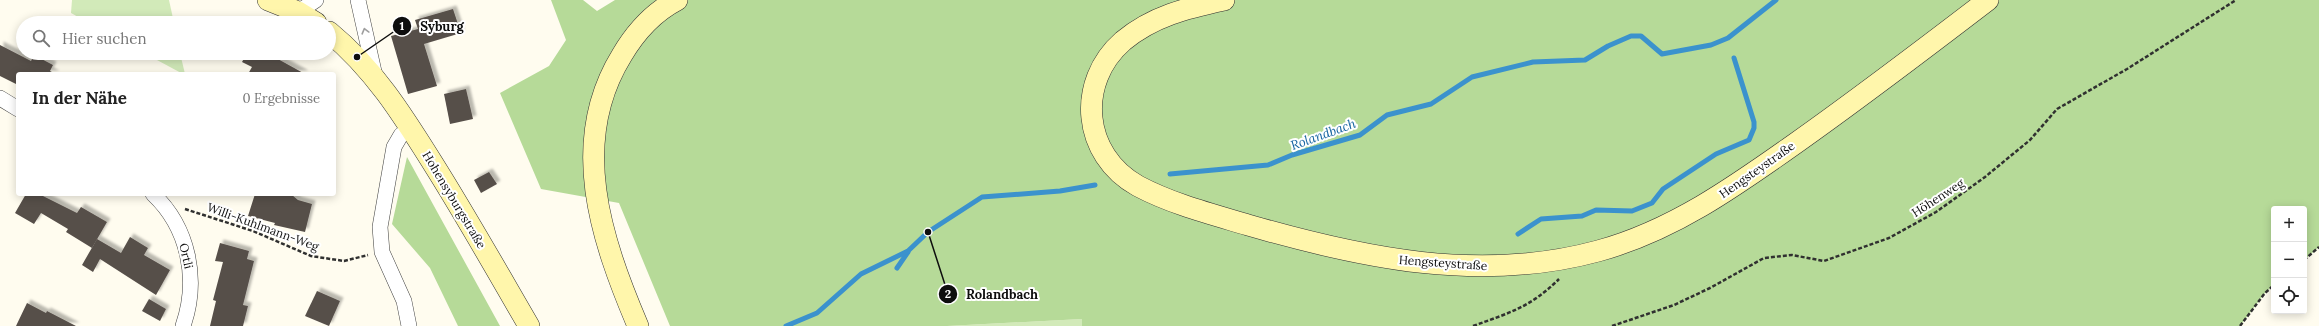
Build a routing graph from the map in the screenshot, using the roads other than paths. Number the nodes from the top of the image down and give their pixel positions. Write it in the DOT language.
graph roads {
  1 [pos="268,0"];
  2 [pos="316,0"];
  3 [pos="358,0"];
  4 [pos="677,0"];
  5 [pos="1224,0"];
  6 [pos="1988,0"];
  7 [pos="298,12"];
  8 [pos="305,16"];
  9 [pos="336,38"];
  10 [pos="375,76"];
  11 [pos="0,98"];
  12 [pos="16,107"];
  13 [pos="411,128"];
  14 [pos="157,198"];
  15 [pos="182,326"];
  16 [pos="409,326"];
  17 [pos="530,326"];
  18 [pos="638,326"];
  1 -- 7 [label="main road"];
  2 -- 7 [label="street"];
  10 -- 3 [label="street, Hohensyburgstraße, one-way"];
  4 -- 18 [label="main road"];
  5 -- 6 [label="main road, Hengsteystraße"];
  7 -- 8 [label="main road"];
  9 -- 10 [label="main road, Hohensyburgstraße"];
  10 -- 13 [label="main road, Hohensyburgstraße"];
  11 -- 12 [label="street"];
  13 -- 16 [label="street"];
  13 -- 17 [label="main road, Hohensyburgstraße"];
  14 -- 15 [label="street, Ortli"];
}
